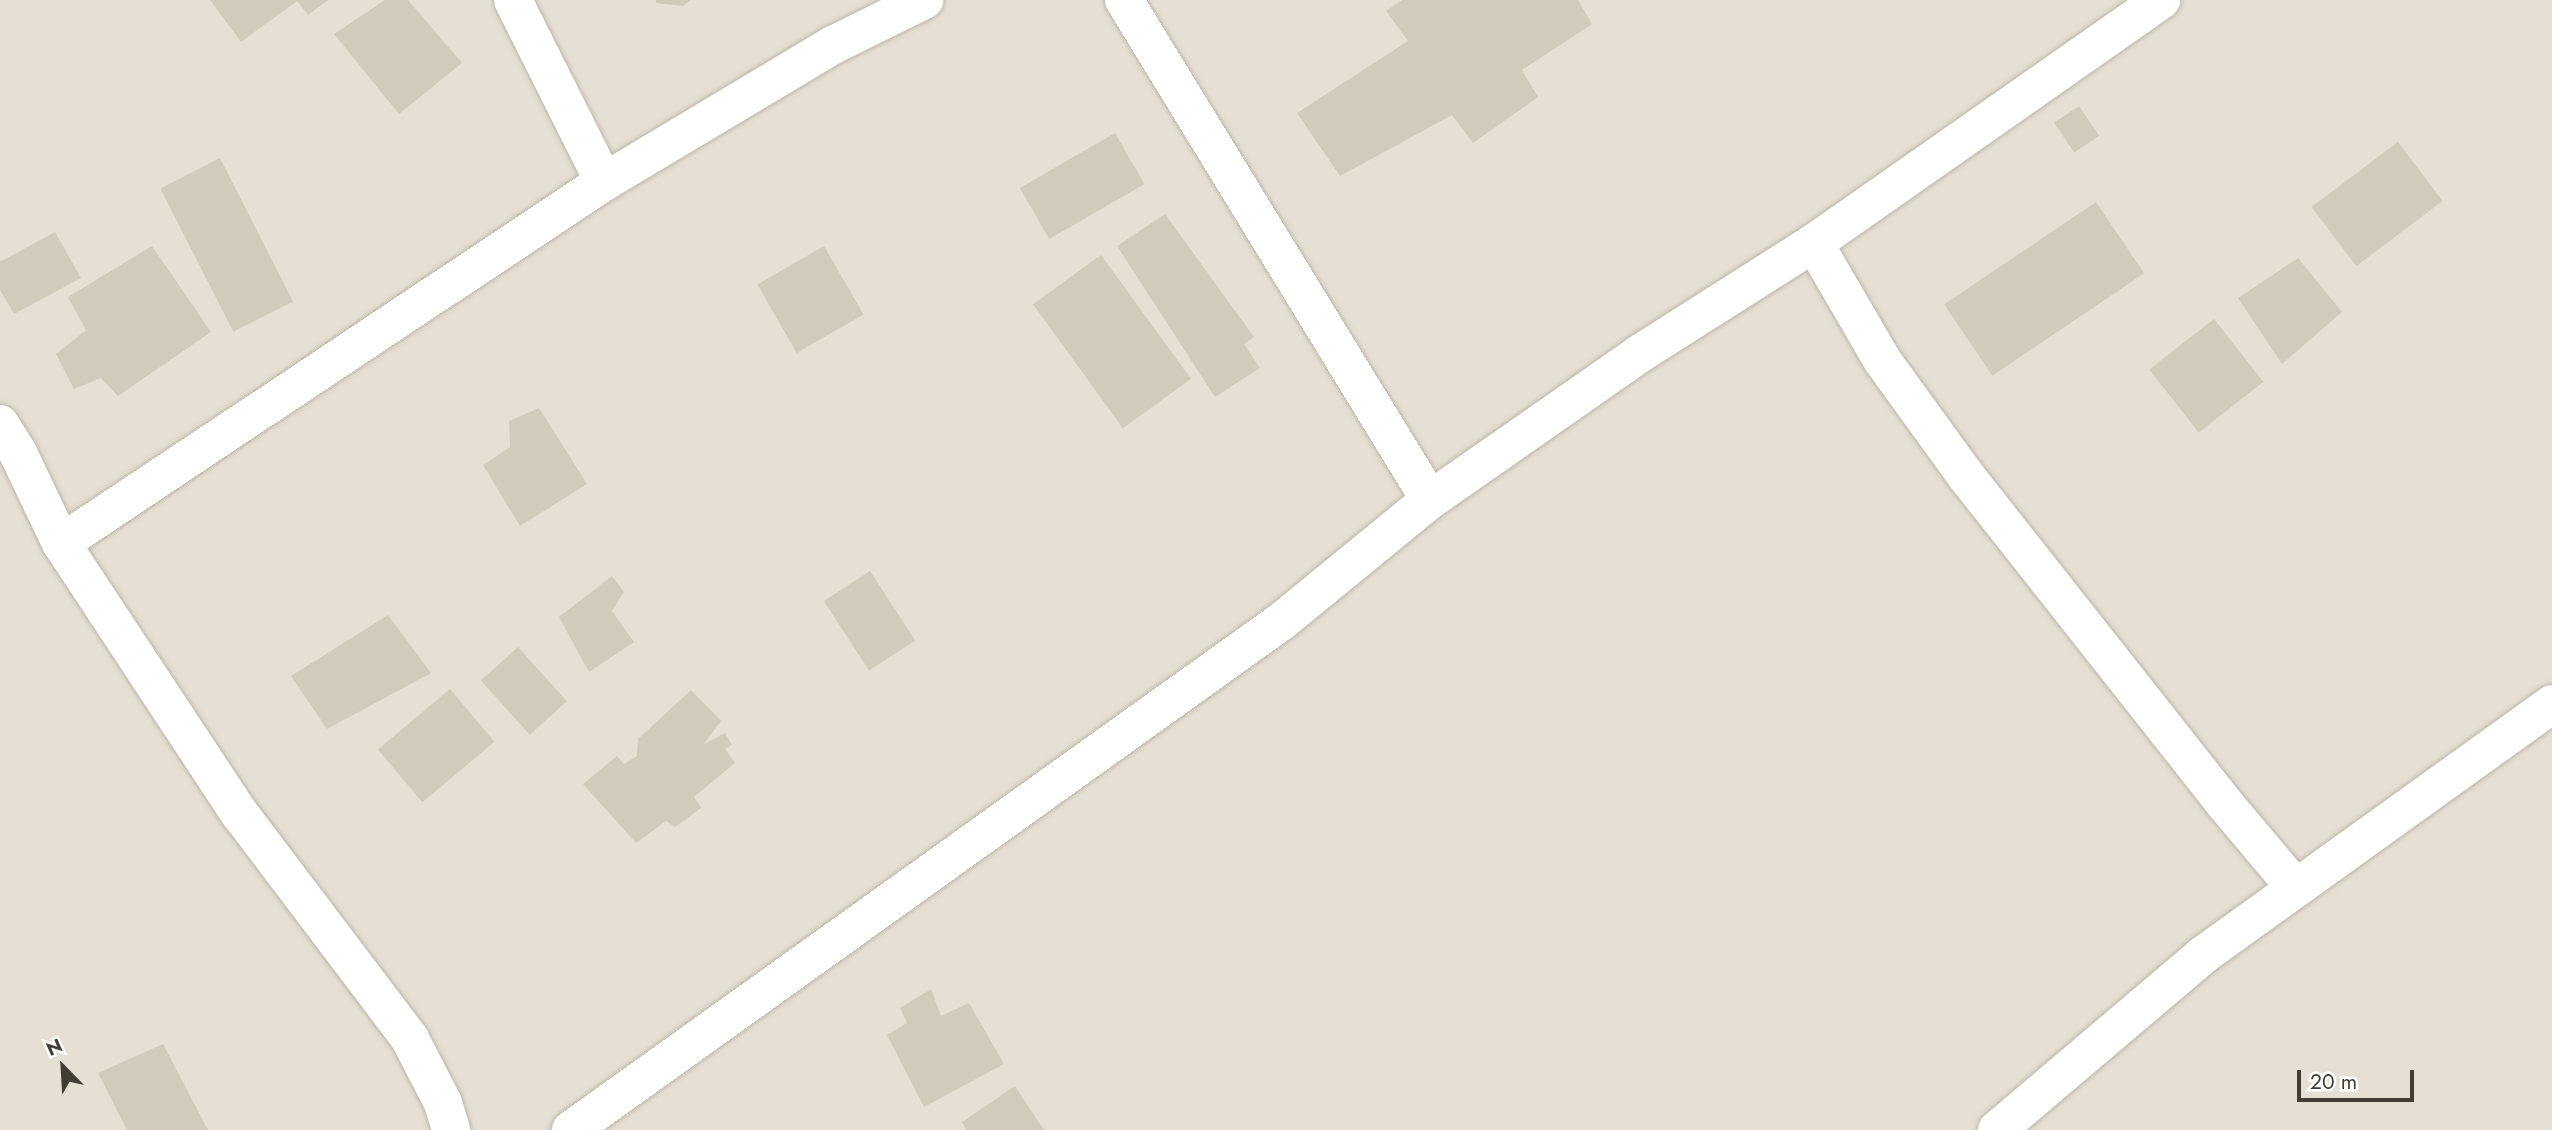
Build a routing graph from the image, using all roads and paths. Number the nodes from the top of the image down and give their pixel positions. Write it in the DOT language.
graph roads {
  1 [pos="513,0"];
  2 [pos="924,0"];
  3 [pos="1124,0"];
  4 [pos="2161,0"];
  5 [pos="604,182"];
  6 [pos="1814,243"];
  7 [pos="0,424"];
  8 [pos="1430,500"];
  9 [pos="61,543"];
  10 [pos="2552,704"];
  11 [pos="2295,887"];
  12 [pos="451,1130"];
  13 [pos="571,1130"];
  14 [pos="1997,1130"];
  1 -- 5 [label="street"];
  2 -- 5 [label="street"];
  3 -- 8 [label="street"];
  4 -- 6 [label="street"];
  5 -- 9 [label="street"];
  6 -- 8 [label="street"];
  6 -- 11 [label="street"];
  7 -- 9 [label="street"];
  8 -- 13 [label="street"];
  9 -- 12 [label="street"];
  10 -- 11 [label="street"];
  11 -- 14 [label="street"];
}
